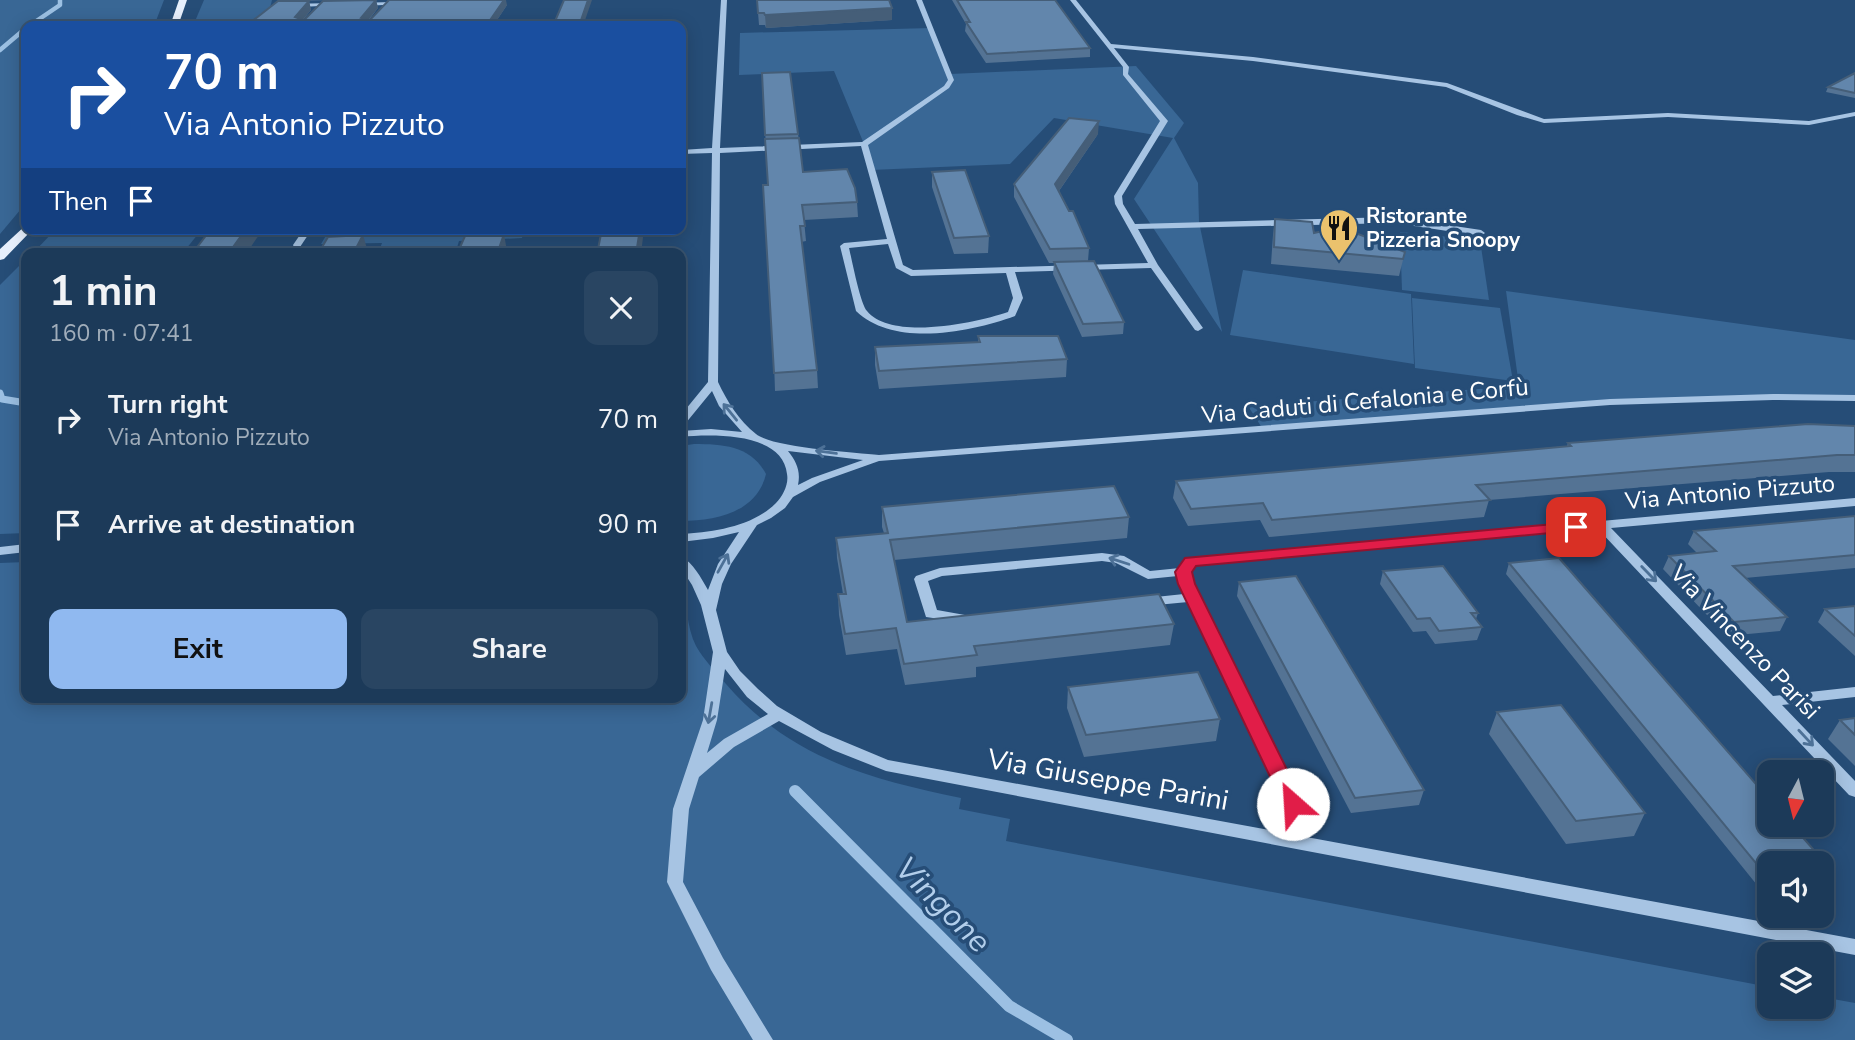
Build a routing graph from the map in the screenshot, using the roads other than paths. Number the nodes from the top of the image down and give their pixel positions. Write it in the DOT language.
graph roads {
  1 [pos="183,0"];
  2 [pos="285,0"];
  3 [pos="724,0"];
  4 [pos="919,0"];
  5 [pos="1073,0"];
  6 [pos="399,1"];
  7 [pos="339,2"];
  8 [pos="388,3"];
  9 [pos="322,5"];
  10 [pos="316,12"];
  11 [pos="176,21"];
  12 [pos="373,21"];
  13 [pos="1111,46"];
  14 [pos="1855,114"];
  15 [pos="864,144"];
  16 [pos="716,151"];
  17 [pos="686,152"];
  18 [pos="1132,228"];
  19 [pos="1481,233"];
  20 [pos="21,234"];
  21 [pos="304,235"];
  22 [pos="891,241"];
  23 [pos="297,244"];
  24 [pos="0,256"];
  25 [pos="1154,265"];
  26 [pos="1010,271"];
  27 [pos="1198,328"];
  28 [pos="713,382"];
  29 [pos="1855,398"];
  30 [pos="686,416"];
  31 [pos="686,434"];
  32 [pos="753,437"];
  33 [pos="774,446"];
  34 [pos="878,458"];
  35 [pos="788,495"];
  36 [pos="1855,502"];
  37 [pos="752,524"];
  38 [pos="1601,525"];
  39 [pos="686,538"];
  40 [pos="0,544"];
  41 [pos="21,546"];
  42 [pos="21,548"];
  43 [pos="0,551"];
  44 [pos="1187,567"];
  45 [pos="686,569"];
  46 [pos="1192,597"];
  47 [pos="1136,602"];
  48 [pos="710,609"];
  49 [pos="981,617"];
  50 [pos="720,652"];
  51 [pos="1855,692"];
  52 [pos="1771,701"];
  53 [pos="778,715"];
  54 [pos="694,773"];
  55 [pos="1855,792"];
  56 [pos="1293,841"];
  57 [pos="1855,947"];
  58 [pos="764,1040"];
  1 -- 11 [label="main road"];
  2 -- 9 [label="street"];
  3 -- 16 [label="street"];
  4 -- 15 [label="street"];
  5 -- 13 [label="street"];
  6 -- 8 [label="street"];
  7 -- 8 [label="street"];
  7 -- 9 [label="street"];
  8 -- 12 [label="street"];
  9 -- 10 [label="street"];
  13 -- 14 [label="street"];
  13 -- 18 [label="street"];
  15 -- 16 [label="street"];
  15 -- 22 [label="street"];
  16 -- 17 [label="street"];
  16 -- 28 [label="street"];
  18 -- 19 [label="street"];
  18 -- 25 [label="street"];
  20 -- 24 [label="main road"];
  21 -- 23 [label="street"];
  22 -- 26 [label="street"];
  22 -- 26 [label="street"];
  25 -- 26 [label="street"];
  25 -- 27 [label="street"];
  28 -- 30 [label="street"];
  32 -- 28 [label="street, one-way"];
  29 -- 34 [label="street, Via Caduti di Cefalonia e Corfù"];
  31 -- 32 [label="street"];
  32 -- 33 [label="street, Via Caduti di Cefalonia e Corfù"];
  34 -- 33 [label="street, Via Caduti di Cefalonia e Corfù, one-way"];
  33 -- 35 [label="street"];
  34 -- 35 [label="street, Via Caduti di Cefalonia e Corfù"];
  35 -- 37 [label="street, Via Caduti di Cefalonia e Corfù"];
  36 -- 38 [label="street, Via Antonio Pizzuto"];
  37 -- 39 [label="street"];
  48 -- 37 [label="street, Via Giuseppe Parini, one-way"];
  38 -- 44 [label="street, Via Antonio Pizzuto"];
  38 -- 52 [label="street, Via Vincenzo Parisi, one-way"];
  40 -- 41 [label="street"];
  42 -- 43 [label="street"];
  44 -- 46 [label="street"];
  44 -- 49 [label="street, Via Antonio Pizzuto, one-way"];
  45 -- 48 [label="street, Via Giuseppe Parini"];
  46 -- 47 [label="street"];
  46 -- 56 [label="street"];
  48 -- 50 [label="street, Via Giuseppe Parini"];
  50 -- 53 [label="street, Via Giuseppe Parini"];
  50 -- 54 [label="street, one-way"];
  51 -- 52 [label="street"];
  52 -- 55 [label="street, Via Vincenzo Parisi, one-way"];
  53 -- 54 [label="street"];
  53 -- 56 [label="street, Via Giuseppe Parini"];
  54 -- 58 [label="street"];
  56 -- 57 [label="street, Via Giuseppe Parini"];
}
